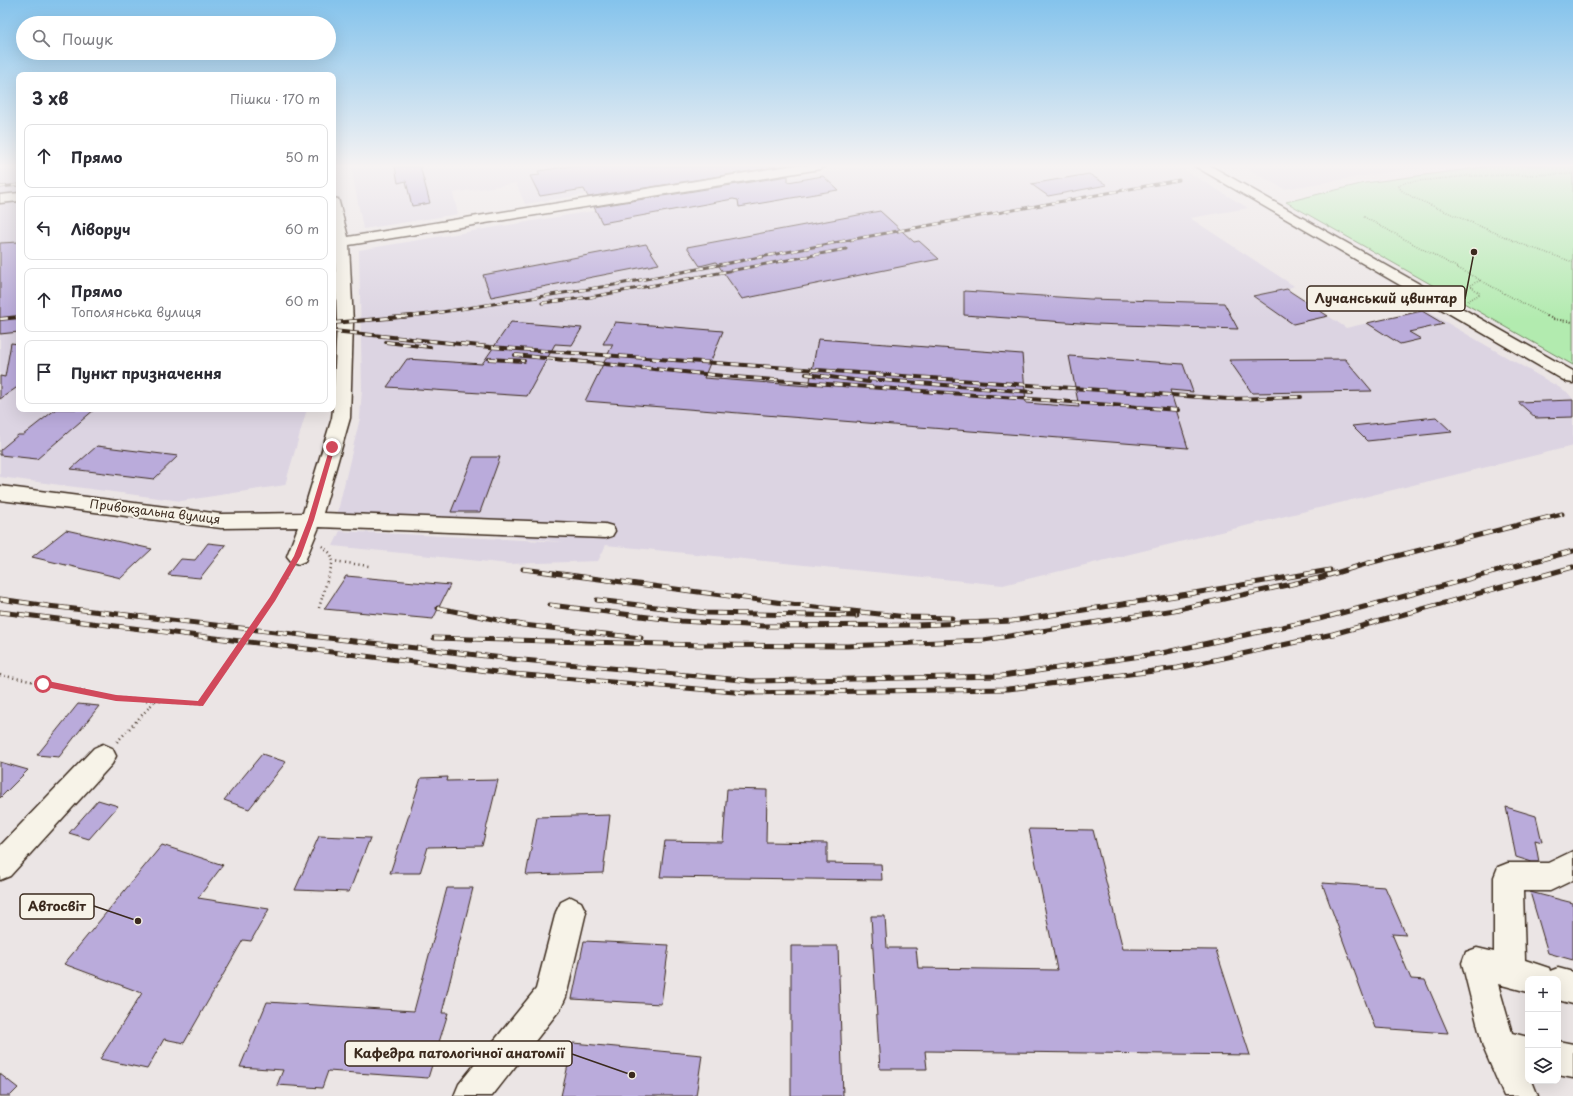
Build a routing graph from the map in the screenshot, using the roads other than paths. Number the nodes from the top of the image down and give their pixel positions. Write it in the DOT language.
graph roads {
  1 [pos="336,216"];
  2 [pos="505,216"];
  3 [pos="1287,216"];
  4 [pos="342,242"];
  5 [pos="1573,378"];
  6 [pos="0,493"];
  7 [pos="311,520"];
  8 [pos="605,531"];
  9 [pos="298,556"];
  10 [pos="103,756"];
  11 [pos="1573,865"];
  12 [pos="0,866"];
  13 [pos="571,912"];
  14 [pos="1524,975"];
  15 [pos="1561,985"];
  16 [pos="1573,988"];
  17 [pos="1513,1050"];
  18 [pos="1561,1059"];
  19 [pos="1573,1061"];
  20 [pos="471,1096"];
  21 [pos="1521,1096"];
  1 -- 4 [label="street"];
  2 -- 4 [label="street"];
  3 -- 5 [label="street"];
  4 -- 7 [label="street"];
  6 -- 7 [label="street, Привокзальна вулиця"];
  7 -- 8 [label="street, Привокзальна вулиця"];
  7 -- 9 [label="street"];
  10 -- 12 [label="street"];
  11 -- 14 [label="street"];
  13 -- 20 [label="street"];
  14 -- 17 [label="street"];
  15 -- 16 [label="street"];
  17 -- 21 [label="street"];
  18 -- 19 [label="street"];
}
